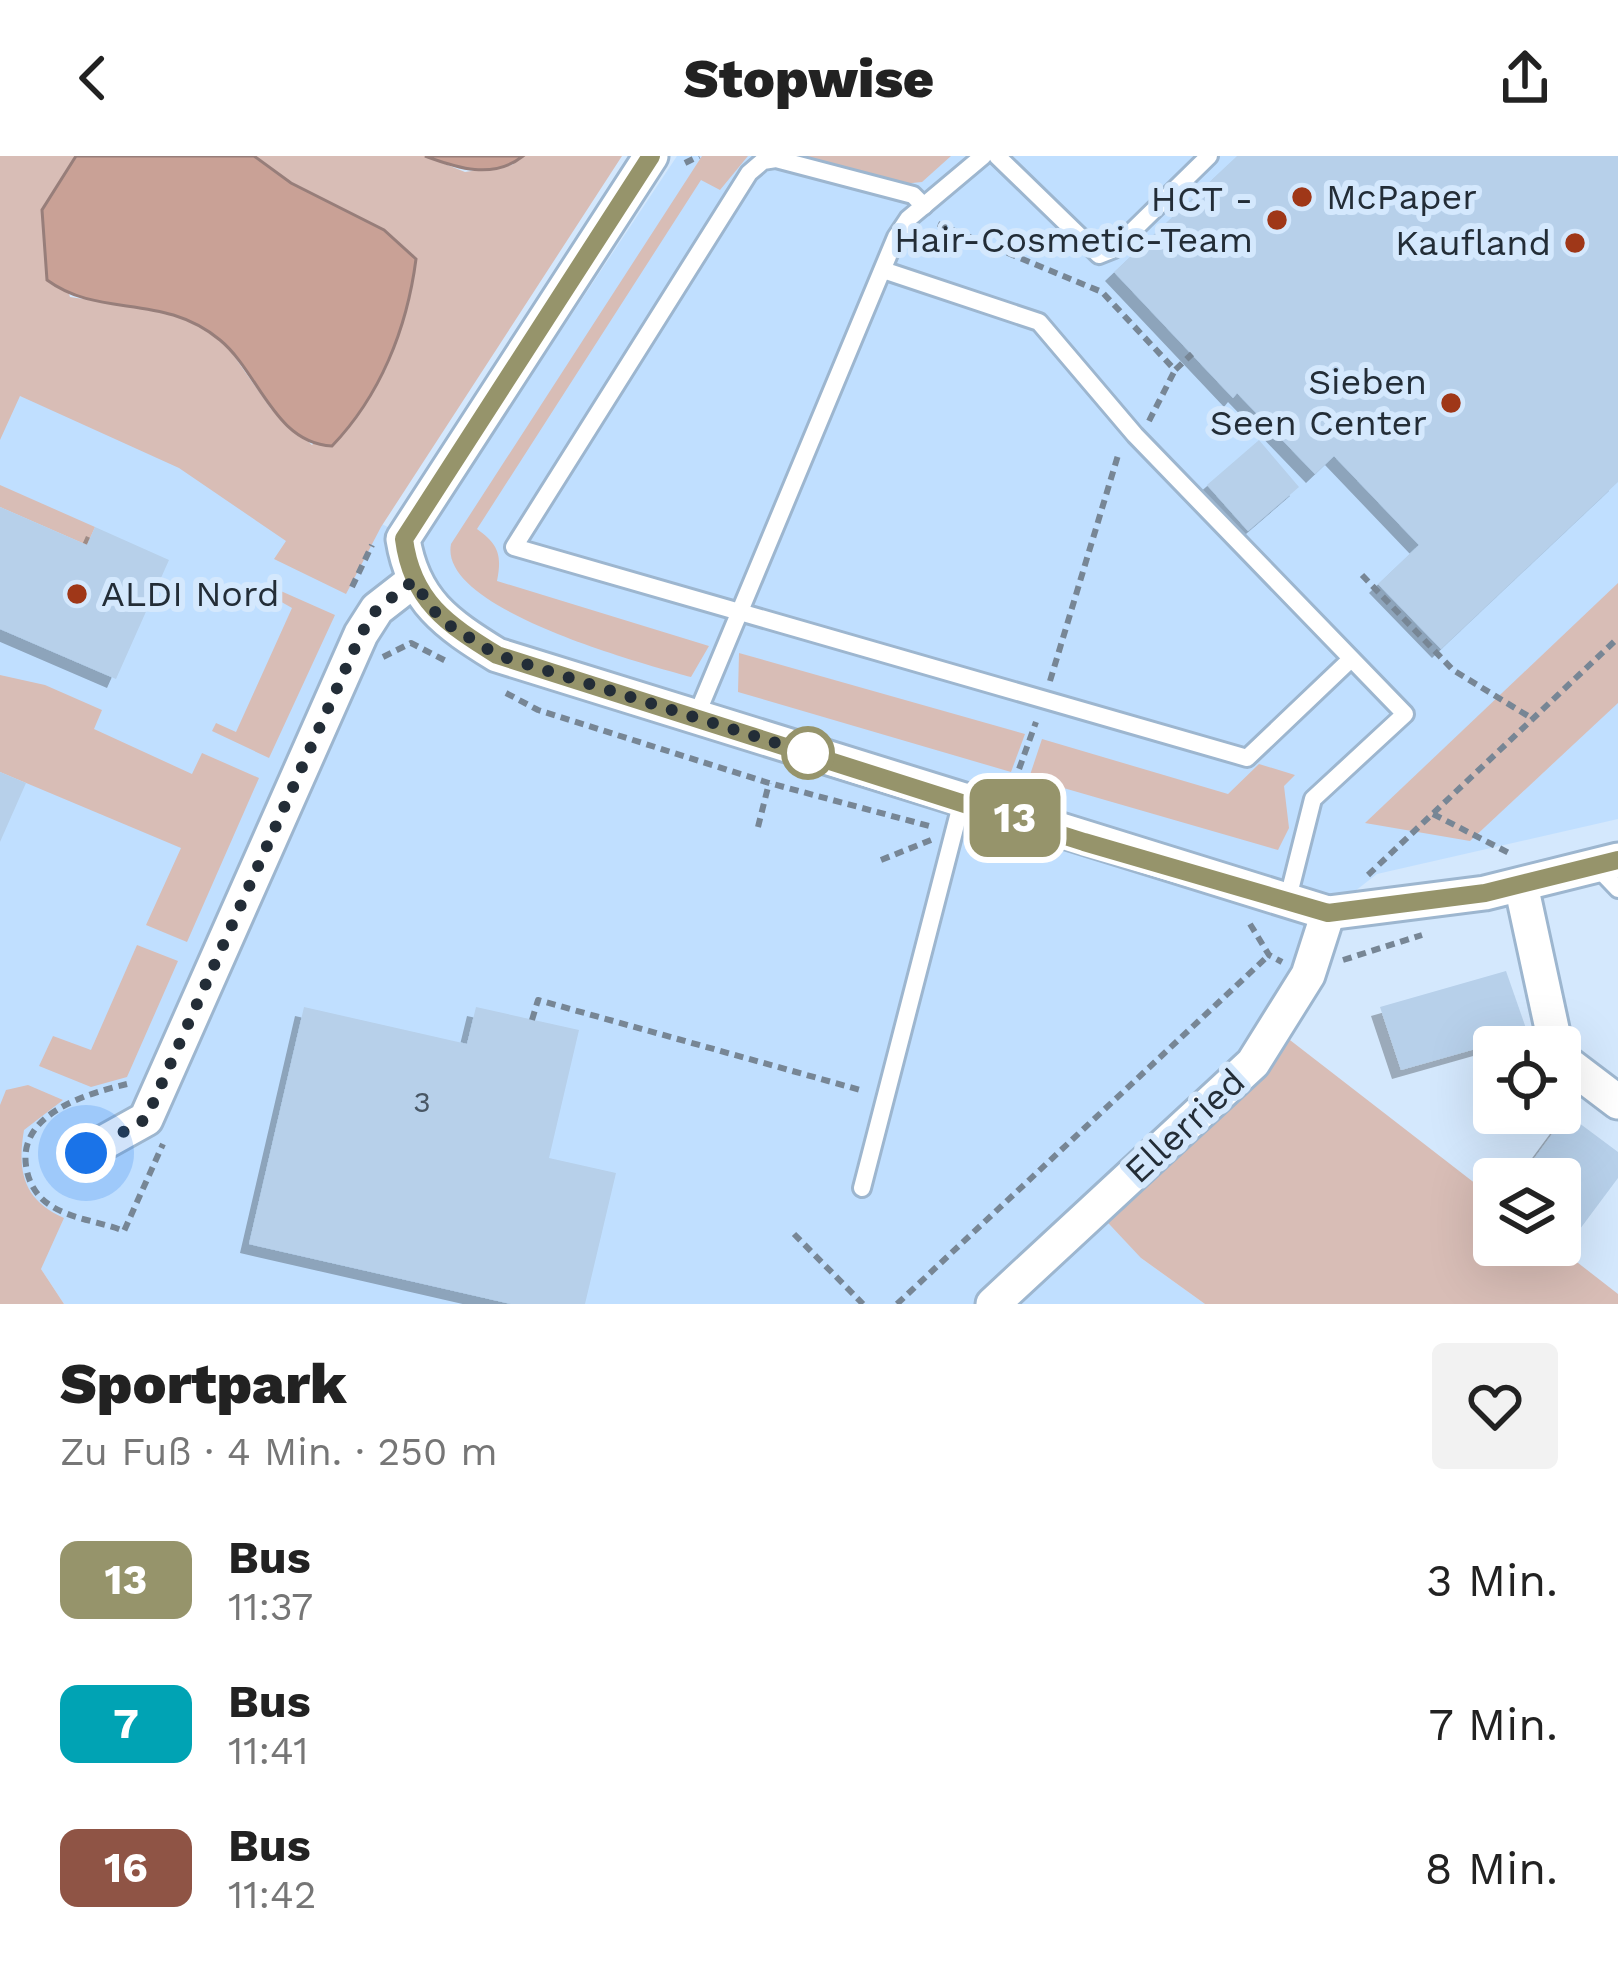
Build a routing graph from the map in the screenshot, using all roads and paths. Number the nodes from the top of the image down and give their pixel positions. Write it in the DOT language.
graph roads {
  1 [pos="699,156"];
  2 [pos="983,156"];
  3 [pos="997,156"];
  4 [pos="1209,156"];
  5 [pos="668,159"];
  6 [pos="924,206"];
  7 [pos="908,219"];
  8 [pos="883,270"];
  9 [pos="1192,354"];
  10 [pos="1175,370"];
  11 [pos="1135,435"];
  12 [pos="1362,575"];
  13 [pos="413,581"];
  14 [pos="740,612"];
  15 [pos="1618,638"];
  16 [pos="1351,659"];
  17 [pos="1044,701"];
  18 [pos="694,719"];
  19 [pos="1532,719"];
  20 [pos="769,784"];
  21 [pos="1433,814"];
  22 [pos="1005,815"];
  23 [pos="957,816"];
  24 [pos="758,827"];
  25 [pos="880,860"];
  26 [pos="1611,872"];
  27 [pos="1521,884"];
  28 [pos="1287,902"];
  29 [pos="1328,913"];
  30 [pos="1269,956"];
  31 [pos="532,1020"];
  32 [pos="1551,1026"];
  33 [pos="1581,1074"];
  34 [pos="882,1096"];
  35 [pos="1618,1102"];
  36 [pos="86,1153"];
  37 [pos="862,1188"];
  38 [pos="794,1234"];
  39 [pos="862,1304"];
  40 [pos="897,1304"];
  41 [pos="993,1304"];
  1 -- 5 [label="path"];
  2 -- 6 [label="lane"];
  3 -- 4 [label="lane"];
  5 -- 13 [label="street"];
  6 -- 7 [label="lane"];
  6 -- 14 [label="lane"];
  7 -- 8 [label="lane"];
  7 -- 10 [label="path"];
  8 -- 11 [label="lane"];
  8 -- 14 [label="lane"];
  9 -- 10 [label="path"];
  10 -- 11 [label="path"];
  11 -- 16 [label="lane"];
  11 -- 17 [label="path"];
  12 -- 19 [label="path"];
  13 -- 18 [label="street"];
  13 -- 36 [label="street"];
  14 -- 17 [label="lane"];
  14 -- 18 [label="lane"];
  15 -- 19 [label="path"];
  16 -- 17 [label="lane"];
  16 -- 28 [label="lane"];
  17 -- 22 [label="path"];
  18 -- 23 [label="street"];
  19 -- 21 [label="path"];
  20 -- 24 [label="path"];
  21 -- 27 [label="path"];
  21 -- 29 [label="path"];
  22 -- 23 [label="street"];
  22 -- 28 [label="street"];
  23 -- 25 [label="path"];
  23 -- 34 [label="lane"];
  26 -- 27 [label="street"];
  27 -- 29 [label="street"];
  27 -- 32 [label="street"];
  28 -- 29 [label="street"];
  29 -- 41 [label="street, Ellerried"];
  30 -- 40 [label="path"];
  31 -- 34 [label="path"];
  33 -- 35 [label="street"];
  34 -- 37 [label="lane"];
  38 -- 39 [label="path"];
}
